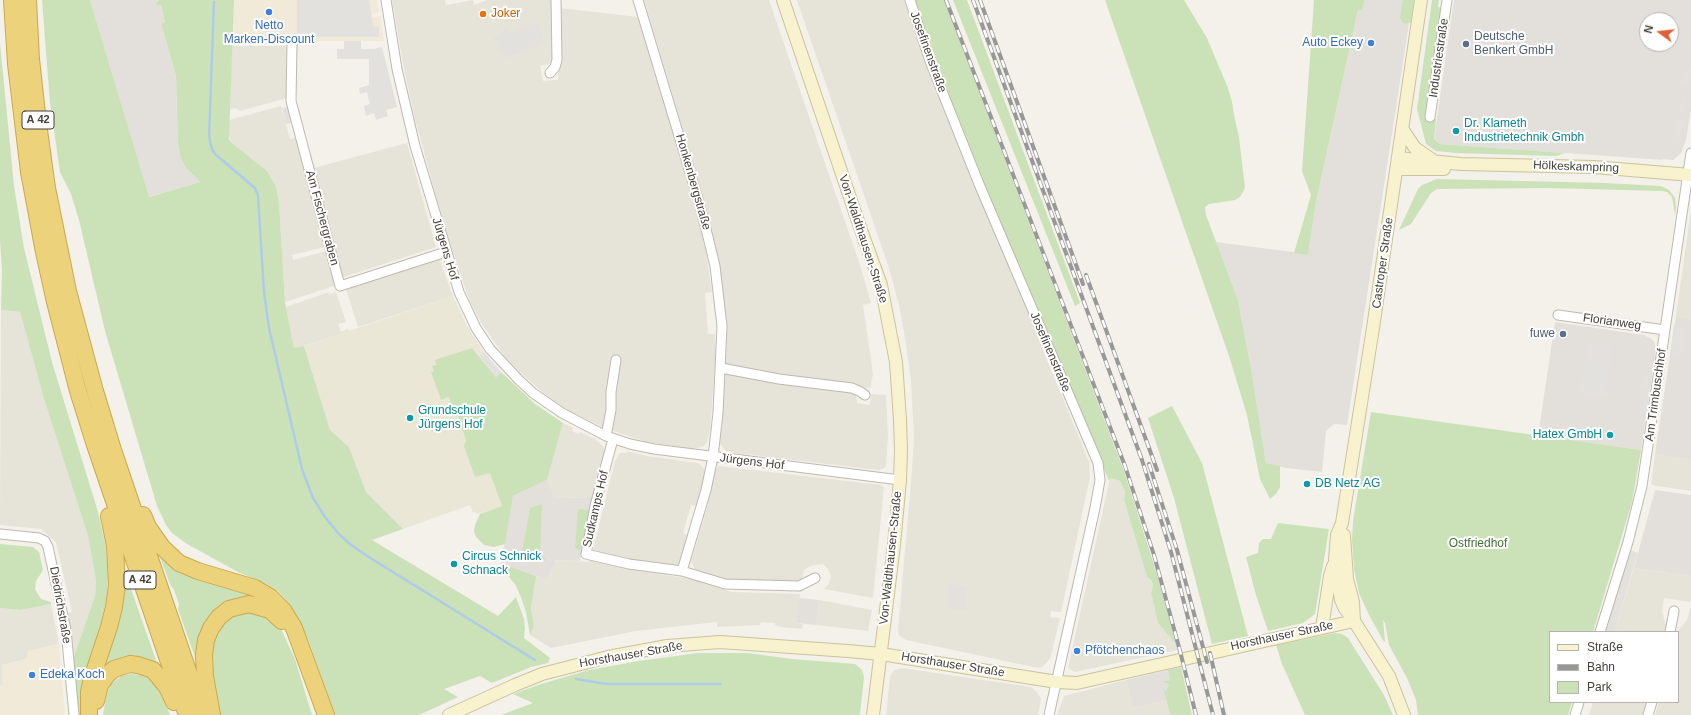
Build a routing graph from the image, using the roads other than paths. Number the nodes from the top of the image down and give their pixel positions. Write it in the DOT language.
graph roads {
  1 [pos="12,0"];
  2 [pos="28,0"];
  3 [pos="386,0"];
  4 [pos="556,0"];
  5 [pos="638,0"];
  6 [pos="783,0"];
  7 [pos="910,0"];
  8 [pos="1421,0"];
  9 [pos="1447,0"];
  10 [pos="294,41"];
  11 [pos="550,73"];
  12 [pos="1430,117"];
  13 [pos="1403,130"];
  14 [pos="1691,153"];
  15 [pos="1434,161"];
  16 [pos="1398,163"];
  17 [pos="1461,164"];
  18 [pos="1689,174"];
  19 [pos="446,252"];
  20 [pos="1558,314"];
  21 [pos="1665,330"];
  22 [pos="616,360"];
  23 [pos="721,368"];
  24 [pos="865,395"];
  25 [pos="609,438"];
  26 [pos="95,445"];
  27 [pos="113,450"];
  28 [pos="713,457"];
  29 [pos="900,480"];
  30 [pos="1341,526"];
  31 [pos="0,534"];
  32 [pos="1335,560"];
  33 [pos="682,571"];
  34 [pos="815,578"];
  35 [pos="1674,611"];
  36 [pos="1354,620"];
  37 [pos="1322,628"];
  38 [pos="1600,631"];
  39 [pos="1670,631"];
  40 [pos="880,654"];
  41 [pos="1057,682"];
  42 [pos="1579,703"];
  43 [pos="1652,703"];
  44 [pos="74,715"];
  45 [pos="89,715"];
  46 [pos="95,715"];
  47 [pos="179,715"];
  48 [pos="187,715"];
  49 [pos="203,715"];
  50 [pos="212,715"];
  51 [pos="317,715"];
  52 [pos="326,715"];
  53 [pos="449,715"];
  54 [pos="873,715"];
  55 [pos="1049,715"];
  56 [pos="1404,715"];
  57 [pos="1576,715"];
  58 [pos="1648,715"];
  1 -- 26 [label="highway, A 42"];
  2 -- 27 [label="highway, A 42"];
  3 -- 19 [label="street, Jürgens Hof"];
  4 -- 11 [label="street"];
  5 -- 23 [label="street, Honkenbergstraße"];
  6 -- 29 [label="main road, Von-Waldthausen-Straße"];
  7 -- 41 [label="street, Josefinenstraße"];
  8 -- 13 [label="main road, Castroper Straße"];
  9 -- 12 [label="street, Industriestraße"];
  10 -- 19 [label="street, Am Fischergraben"];
  13 -- 15 [label="main road"];
  13 -- 16 [label="main road, Castroper Straße"];
  14 -- 18 [label="street, Am Trimbuschhof"];
  15 -- 16 [label="main road, Hölkeskampring"];
  15 -- 17 [label="main road, Hölkeskampring"];
  16 -- 17 [label="main road, Hölkeskampring"];
  16 -- 30 [label="main road, Castroper Straße"];
  17 -- 18 [label="main road, Hölkeskampring"];
  18 -- 21 [label="street, Am Trimbuschhof"];
  19 -- 25 [label="street, Jürgens Hof"];
  20 -- 21 [label="street, Florianweg"];
  21 -- 38 [label="street, Am Trimbuschhof"];
  22 -- 25 [label="street"];
  23 -- 24 [label="street"];
  23 -- 28 [label="street, Honkenbergstraße"];
  25 -- 28 [label="street, Jürgens Hof"];
  25 -- 33 [label="street, Sudkamps Hof"];
  26 -- 45 [label="highway"];
  26 -- 48 [label="highway, A 42"];
  27 -- 49 [label="highway, A 42"];
  27 -- 52 [label="highway"];
  28 -- 29 [label="street, Jürgens Hof"];
  28 -- 33 [label="street"];
  29 -- 40 [label="main road, Von-Waldthausen-Straße"];
  30 -- 32 [label="main road, Castroper Straße"];
  30 -- 36 [label="main road, Castroper Straße"];
  31 -- 44 [label="street, Diedrichstraße"];
  32 -- 36 [label="main road, Castroper Straße"];
  32 -- 37 [label="main road"];
  33 -- 34 [label="street, Sudkamps Hof"];
  35 -- 39 [label="street"];
  36 -- 37 [label="main road, Horsthauser Straße"];
  36 -- 56 [label="main road"];
  37 -- 41 [label="main road, Horsthauser Straße"];
  40 -- 41 [label="main road, Horsthauser Straße"];
  40 -- 53 [label="main road, Horsthauser Straße"];
  40 -- 54 [label="main road, Von-Waldthausen-Straße"];
  41 -- 55 [label="street, Josefinenstraße"];
  42 -- 57 [label="street"];
  43 -- 58 [label="street"];
  46 -- 47 [label="highway"];
  50 -- 51 [label="highway"];
}
